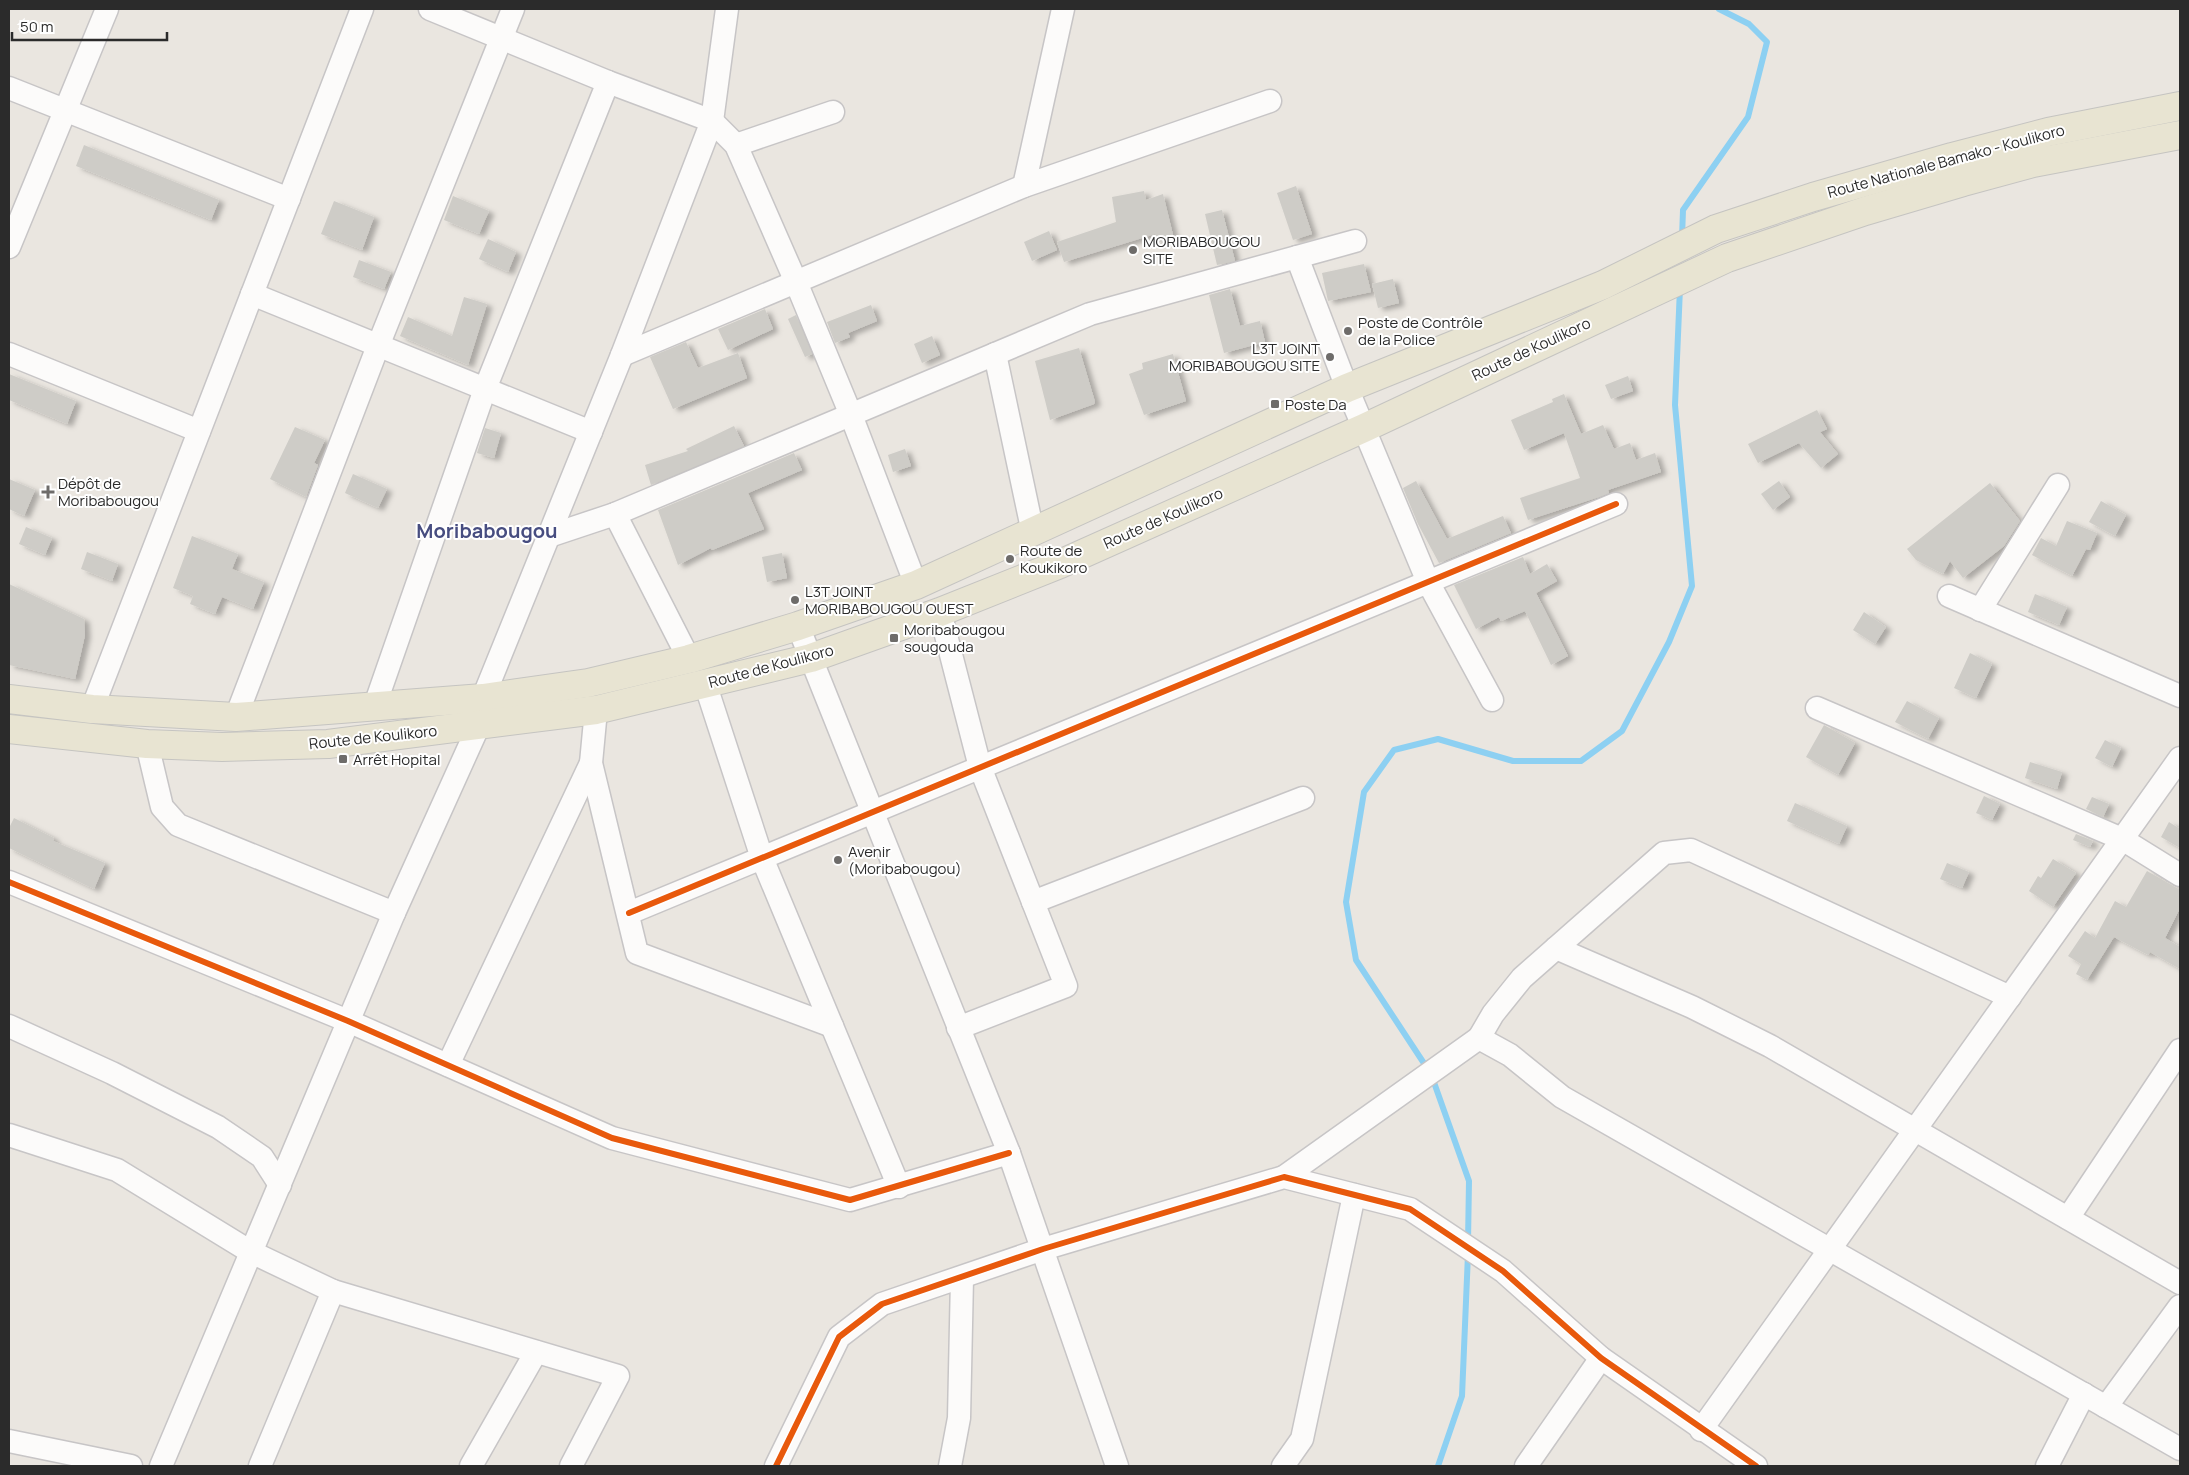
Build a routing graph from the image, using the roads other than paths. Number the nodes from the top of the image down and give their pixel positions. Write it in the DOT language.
graph roads {
  1 [pos="107,9"];
  2 [pos="362,9"];
  3 [pos="430,9"];
  4 [pos="513,9"];
  5 [pos="727,9"];
  6 [pos="1063,9"];
  7 [pos="502,39"];
  8 [pos="608,82"];
  9 [pos="9,88"];
  10 [pos="1270,101"];
  11 [pos="2180,106"];
  12 [pos="65,111"];
  13 [pos="833,112"];
  14 [pos="712,121"];
  15 [pos="2180,135"];
  16 [pos="736,145"];
  17 [pos="1024,186"];
  18 [pos="289,199"];
  19 [pos="1716,230"];
  20 [pos="1355,241"];
  21 [pos="9,247"];
  22 [pos="1297,257"];
  23 [pos="1727,258"];
  24 [pos="796,282"];
  25 [pos="252,294"];
  26 [pos="378,346"];
  27 [pos="9,354"];
  28 [pos="994,354"];
  29 [pos="622,355"];
  30 [pos="1347,388"];
  31 [pos="485,389"];
  32 [pos="851,415"];
  33 [pos="1364,428"];
  34 [pos="199,431"];
  35 [pos="591,432"];
  36 [pos="2058,485"];
  37 [pos="1616,504"];
  38 [pos="616,514"];
  39 [pos="1033,533"];
  40 [pos="549,536"];
  41 [pos="1428,582"];
  42 [pos="916,585"];
  43 [pos="1949,596"];
  44 [pos="1980,610"];
  45 [pos="940,612"];
  46 [pos="798,626"];
  47 [pos="811,658"];
  48 [pos="688,659"];
  49 [pos="705,683"];
  50 [pos="2180,696"];
  51 [pos="483,698"];
  52 [pos="9,699"];
  53 [pos="1492,700"];
  54 [pos="375,706"];
  55 [pos="1817,708"];
  56 [pos="92,709"];
  57 [pos="596,710"];
  58 [pos="236,717"];
  59 [pos="478,725"];
  60 [pos="9,729"];
  61 [pos="147,744"];
  62 [pos="2180,758"];
  63 [pos="591,763"];
  64 [pos="980,768"];
  65 [pos="1303,798"];
  66 [pos="871,812"];
  67 [pos="2122,839"];
  68 [pos="762,858"];
  69 [pos="2180,875"];
  70 [pos="9,882"];
  71 [pos="1033,902"];
  72 [pos="394,913"];
  73 [pos="629,913"];
  74 [pos="1556,948"];
  75 [pos="2010,997"];
  76 [pos="348,1021"];
  77 [pos="9,1026"];
  78 [pos="832,1026"];
  79 [pos="958,1028"];
  80 [pos="1479,1038"];
  81 [pos="2180,1050"];
  82 [pos="448,1066"];
  83 [pos="1916,1130"];
  84 [pos="9,1135"];
  85 [pos="1008,1153"];
  86 [pos="1284,1177"];
  87 [pos="280,1185"];
  88 [pos="899,1187"];
  89 [pos="1354,1195"];
  90 [pos="2068,1218"];
  91 [pos="1043,1249"];
  92 [pos="1830,1250"];
  93 [pos="251,1252"];
  94 [pos="962,1278"];
  95 [pos="2180,1283"];
  96 [pos="333,1291"];
  97 [pos="2180,1306"];
  98 [pos="536,1352"];
  99 [pos="1601,1358"];
  100 [pos="2084,1394"];
  101 [pos="2106,1407"];
  102 [pos="1701,1430"];
  103 [pos="9,1441"];
  104 [pos="2180,1449"];
  105 [pos="57,1459"];
  106 [pos="1742,1462"];
  107 [pos="574,1465"];
  108 [pos="131,1466"];
  109 [pos="161,1466"];
  110 [pos="260,1466"];
  111 [pos="471,1466"];
  112 [pos="776,1466"];
  113 [pos="950,1466"];
  114 [pos="1117,1466"];
  115 [pos="1283,1466"];
  116 [pos="1526,1466"];
  117 [pos="2047,1466"];
  1 -- 12 [label="street"];
  2 -- 18 [label="street"];
  3 -- 7 [label="street"];
  4 -- 7 [label="street"];
  5 -- 14 [label="street"];
  6 -- 17 [label="street"];
  7 -- 8 [label="street"];
  7 -- 26 [label="street"];
  8 -- 14 [label="street"];
  8 -- 31 [label="street"];
  9 -- 12 [label="street"];
  10 -- 17 [label="street"];
  11 -- 19 [label="main road, Route Nationale Bamako - Koulikoro"];
  12 -- 18 [label="street"];
  12 -- 21 [label="street"];
  13 -- 16 [label="street"];
  14 -- 16 [label="street"];
  14 -- 29 [label="street"];
  15 -- 23 [label="main road, Route Nationale Bamako - Koulikoro"];
  16 -- 24 [label="street"];
  17 -- 24 [label="street"];
  18 -- 25 [label="street"];
  19 -- 30 [label="main road, Route de Koulikoro"];
  20 -- 22 [label="street"];
  22 -- 28 [label="street"];
  22 -- 30 [label="street"];
  23 -- 33 [label="main road, Route de Koulikoro"];
  24 -- 29 [label="street"];
  24 -- 32 [label="street"];
  25 -- 26 [label="street"];
  25 -- 34 [label="street"];
  26 -- 31 [label="street"];
  26 -- 58 [label="street"];
  27 -- 34 [label="street"];
  28 -- 32 [label="street"];
  28 -- 39 [label="street"];
  29 -- 35 [label="street"];
  30 -- 33 [label="street"];
  30 -- 39 [label="main road, Route de Koulikoro"];
  31 -- 35 [label="street"];
  31 -- 54 [label="street"];
  32 -- 38 [label="street"];
  32 -- 42 [label="street"];
  33 -- 41 [label="street"];
  33 -- 45 [label="main road, Route de Koulikoro"];
  34 -- 56 [label="street"];
  35 -- 40 [label="street"];
  36 -- 44 [label="street"];
  37 -- 41 [label="street"];
  38 -- 40 [label="street"];
  38 -- 48 [label="street"];
  39 -- 42 [label="main road, Route de Koulikoro"];
  40 -- 51 [label="street"];
  41 -- 53 [label="street"];
  41 -- 64 [label="street"];
  42 -- 46 [label="main road, Route de Koulikoro"];
  43 -- 44 [label="street"];
  44 -- 50 [label="street"];
  45 -- 47 [label="main road, Route de Koulikoro"];
  45 -- 64 [label="street"];
  46 -- 47 [label="street"];
  46 -- 48 [label="main road, Route de Koulikoro"];
  47 -- 49 [label="main road, Route de Koulikoro"];
  47 -- 66 [label="street"];
  48 -- 51 [label="main road, Route de Koulikoro"];
  49 -- 57 [label="main road, Route de Koulikoro"];
  49 -- 68 [label="street"];
  51 -- 54 [label="main road, Route de Koulikoro"];
  52 -- 56 [label="main road, Route de Koulikoro"];
  54 -- 58 [label="main road, Route de Koulikoro"];
  55 -- 67 [label="street"];
  56 -- 58 [label="main road, Route de Koulikoro"];
  57 -- 59 [label="main road, Route de Koulikoro"];
  57 -- 63 [label="street"];
  59 -- 61 [label="main road, Route de Koulikoro"];
  59 -- 72 [label="street"];
  60 -- 61 [label="main road, Route de Koulikoro"];
  61 -- 72 [label="street"];
  62 -- 67 [label="street"];
  63 -- 73 [label="street"];
  63 -- 82 [label="street"];
  64 -- 66 [label="street"];
  64 -- 71 [label="street"];
  65 -- 71 [label="street"];
  66 -- 68 [label="street"];
  66 -- 79 [label="street"];
  67 -- 69 [label="street"];
  67 -- 75 [label="street"];
  68 -- 73 [label="street"];
  68 -- 78 [label="street"];
  70 -- 76 [label="street"];
  71 -- 79 [label="street"];
  72 -- 76 [label="street"];
  73 -- 78 [label="street"];
  74 -- 75 [label="street"];
  74 -- 80 [label="street"];
  74 -- 83 [label="street"];
  75 -- 83 [label="street"];
  76 -- 82 [label="street"];
  76 -- 87 [label="street"];
  77 -- 87 [label="street"];
  78 -- 88 [label="street"];
  79 -- 85 [label="street"];
  80 -- 86 [label="street"];
  80 -- 92 [label="street"];
  81 -- 90 [label="street"];
  82 -- 88 [label="street"];
  83 -- 90 [label="street"];
  83 -- 92 [label="street"];
  84 -- 93 [label="street"];
  85 -- 88 [label="street"];
  85 -- 91 [label="street"];
  86 -- 89 [label="street"];
  86 -- 91 [label="street"];
  87 -- 93 [label="street"];
  89 -- 99 [label="street"];
  89 -- 115 [label="street"];
  90 -- 95 [label="street"];
  91 -- 94 [label="street"];
  91 -- 114 [label="street"];
  92 -- 100 [label="street"];
  92 -- 102 [label="street"];
  93 -- 96 [label="street"];
  93 -- 109 [label="street"];
  94 -- 112 [label="street"];
  94 -- 113 [label="street"];
  96 -- 98 [label="street"];
  96 -- 110 [label="street"];
  97 -- 101 [label="street"];
  98 -- 107 [label="street"];
  98 -- 111 [label="street"];
  99 -- 102 [label="street"];
  99 -- 116 [label="street"];
  100 -- 101 [label="street"];
  100 -- 117 [label="street"];
  101 -- 104 [label="street"];
  102 -- 106 [label="street"];
  103 -- 105 [label="street"];
  105 -- 108 [label="street"];
}
